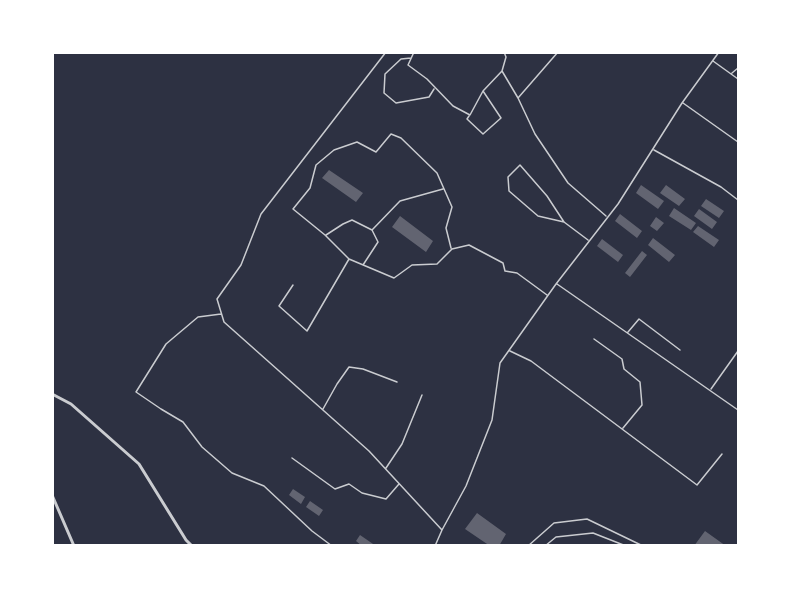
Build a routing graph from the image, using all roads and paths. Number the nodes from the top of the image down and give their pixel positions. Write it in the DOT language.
graph roads {
  1 [pos="386,52"];
  2 [pos="414,52"];
  3 [pos="504,52"];
  4 [pos="558,52"];
  5 [pos="718,52"];
  6 [pos="412,58"];
  7 [pos="713,61"];
  8 [pos="738,68"];
  9 [pos="502,71"];
  10 [pos="731,74"];
  11 [pos="738,79"];
  12 [pos="435,88"];
  13 [pos="483,91"];
  14 [pos="519,98"];
  15 [pos="682,103"];
  16 [pos="470,115"];
  17 [pos="738,142"];
  18 [pos="653,149"];
  19 [pos="444,189"];
  20 [pos="738,200"];
  21 [pos="607,217"];
  22 [pos="564,222"];
  23 [pos="372,230"];
  24 [pos="325,236"];
  25 [pos="589,241"];
  26 [pos="452,249"];
  27 [pos="349,259"];
  28 [pos="363,265"];
  29 [pos="556,284"];
  30 [pos="293,285"];
  31 [pos="548,296"];
  32 [pos="222,314"];
  33 [pos="628,333"];
  34 [pos="594,339"];
  35 [pos="509,350"];
  36 [pos="680,350"];
  37 [pos="738,351"];
  38 [pos="397,382"];
  39 [pos="710,390"];
  40 [pos="52,394"];
  41 [pos="422,395"];
  42 [pos="323,410"];
  43 [pos="738,410"];
  44 [pos="622,429"];
  45 [pos="722,454"];
  46 [pos="292,458"];
  47 [pos="385,468"];
  48 [pos="399,484"];
  49 [pos="52,495"];
  50 [pos="442,530"];
  51 [pos="75,546"];
  52 [pos="192,546"];
  53 [pos="332,546"];
  54 [pos="435,546"];
  55 [pos="528,546"];
  56 [pos="545,546"];
  57 [pos="626,546"];
  58 [pos="643,546"];
  1 -- 32 [label="lane"];
  2 -- 6 [label="lane"];
  3 -- 9 [label="lane"];
  4 -- 14 [label="lane"];
  5 -- 7 [label="lane"];
  6 -- 12 [label="lane"];
  6 -- 12 [label="lane"];
  7 -- 10 [label="lane"];
  7 -- 15 [label="lane"];
  8 -- 10 [label="lane"];
  9 -- 13 [label="lane"];
  9 -- 14 [label="lane"];
  10 -- 11 [label="lane"];
  12 -- 16 [label="lane"];
  13 -- 16 [label="lane"];
  13 -- 16 [label="lane"];
  14 -- 21 [label="lane"];
  15 -- 17 [label="lane"];
  15 -- 18 [label="lane"];
  18 -- 20 [label="lane"];
  18 -- 21 [label="lane"];
  19 -- 23 [label="lane"];
  19 -- 24 [label="lane"];
  19 -- 26 [label="lane"];
  21 -- 25 [label="lane"];
  22 -- 22 [label="lane"];
  22 -- 25 [label="lane"];
  23 -- 24 [label="lane"];
  23 -- 28 [label="lane"];
  24 -- 27 [label="lane"];
  25 -- 29 [label="lane"];
  26 -- 28 [label="lane"];
  26 -- 31 [label="lane"];
  27 -- 28 [label="lane"];
  27 -- 30 [label="lane"];
  29 -- 31 [label="lane"];
  29 -- 33 [label="lane"];
  31 -- 35 [label="lane"];
  32 -- 42 [label="lane"];
  32 -- 53 [label="lane"];
  33 -- 36 [label="lane"];
  33 -- 39 [label="lane"];
  34 -- 44 [label="lane"];
  35 -- 44 [label="lane"];
  35 -- 50 [label="lane"];
  37 -- 39 [label="lane"];
  38 -- 42 [label="lane"];
  39 -- 43 [label="lane"];
  40 -- 52 [label="street"];
  41 -- 47 [label="lane"];
  42 -- 47 [label="lane"];
  44 -- 45 [label="lane"];
  46 -- 48 [label="lane"];
  47 -- 48 [label="lane"];
  48 -- 50 [label="lane"];
  49 -- 51 [label="street"];
  50 -- 54 [label="lane"];
  55 -- 58 [label="lane"];
  56 -- 57 [label="lane"];
}
